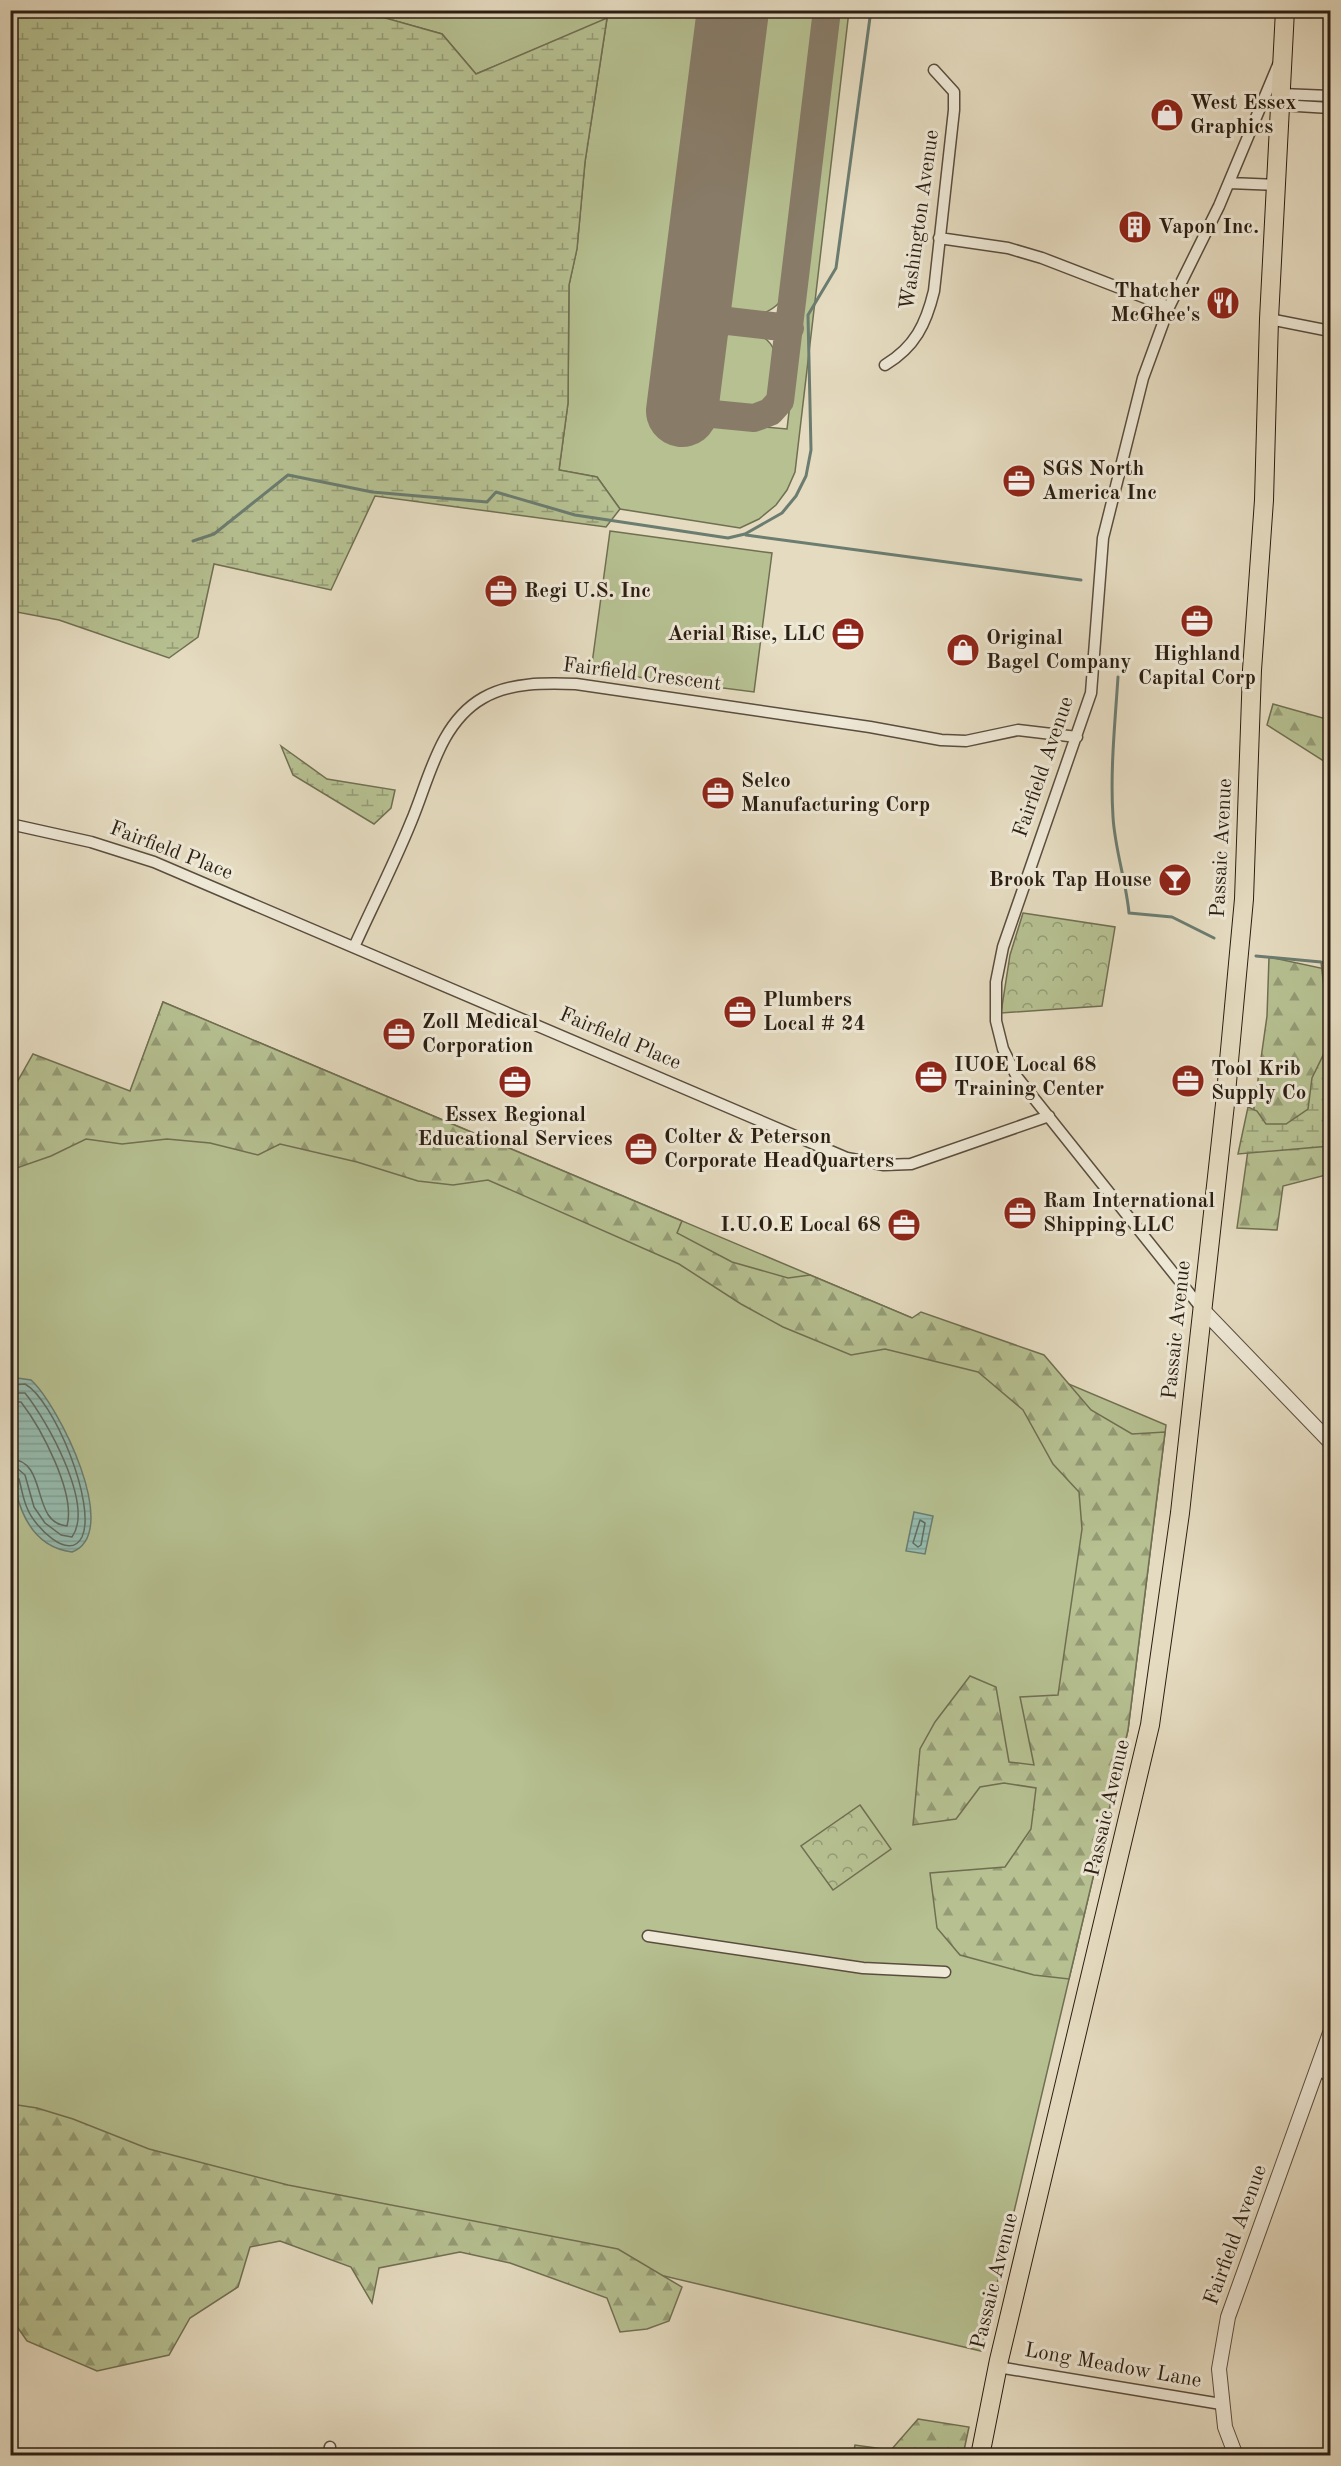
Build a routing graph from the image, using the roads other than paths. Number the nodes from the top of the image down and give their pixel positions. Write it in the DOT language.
graph roads {
  1 [pos="1285,10"];
  2 [pos="1283,51"];
  3 [pos="934,70"];
  4 [pos="1330,96"];
  5 [pos="1281,99"];
  6 [pos="1330,108"];
  7 [pos="1229,183"];
  8 [pos="1277,185"];
  9 [pos="939,238"];
  10 [pos="1169,307"];
  11 [pos="1269,319"];
  12 [pos="1330,331"];
  13 [pos="885,365"];
  14 [pos="1077,737"];
  15 [pos="10,824"];
  16 [pos="354,947"];
  17 [pos="1049,1116"];
  18 [pos="1202,1309"];
  19 [pos="1330,1442"];
  20 [pos="648,1936"];
  21 [pos="945,1972"];
  22 [pos="1330,2033"];
  23 [pos="1325,2073"];
  24 [pos="998,2367"];
  25 [pos="1221,2404"];
  26 [pos="980,2456"];
  27 [pos="1236,2456"];
  1 -- 2 [label="main road, Passaic Avenue"];
  2 -- 5 [label="main road, Passaic Avenue"];
  2 -- 7 [label="street, Fairfield Avenue"];
  3 -- 9 [label="street, Washington Avenue"];
  4 -- 5 [label="street"];
  5 -- 6 [label="street"];
  5 -- 8 [label="main road, Passaic Avenue"];
  7 -- 8 [label="street"];
  7 -- 10 [label="street, Fairfield Avenue"];
  8 -- 11 [label="main road, Passaic Avenue"];
  9 -- 10 [label="street"];
  9 -- 13 [label="street, Washington Avenue"];
  10 -- 14 [label="street, Fairfield Avenue"];
  11 -- 12 [label="street"];
  11 -- 18 [label="main road, Passaic Avenue"];
  14 -- 16 [label="street, Fairfield Crescent"];
  14 -- 17 [label="street, Fairfield Avenue"];
  15 -- 16 [label="street, Fairfield Place"];
  16 -- 17 [label="street, Fairfield Place"];
  17 -- 18 [label="street, Fairfield Avenue"];
  18 -- 19 [label="street, Fairfield Avenue"];
  18 -- 24 [label="main road, Passaic Avenue"];
  20 -- 21 [label="street"];
  22 -- 23 [label="street, Fairfield Avenue"];
  23 -- 25 [label="street, Fairfield Avenue"];
  24 -- 25 [label="street, Long Meadow Lane"];
  24 -- 26 [label="main road, Passaic Avenue"];
  25 -- 27 [label="street, Fairfield Avenue"];
}
